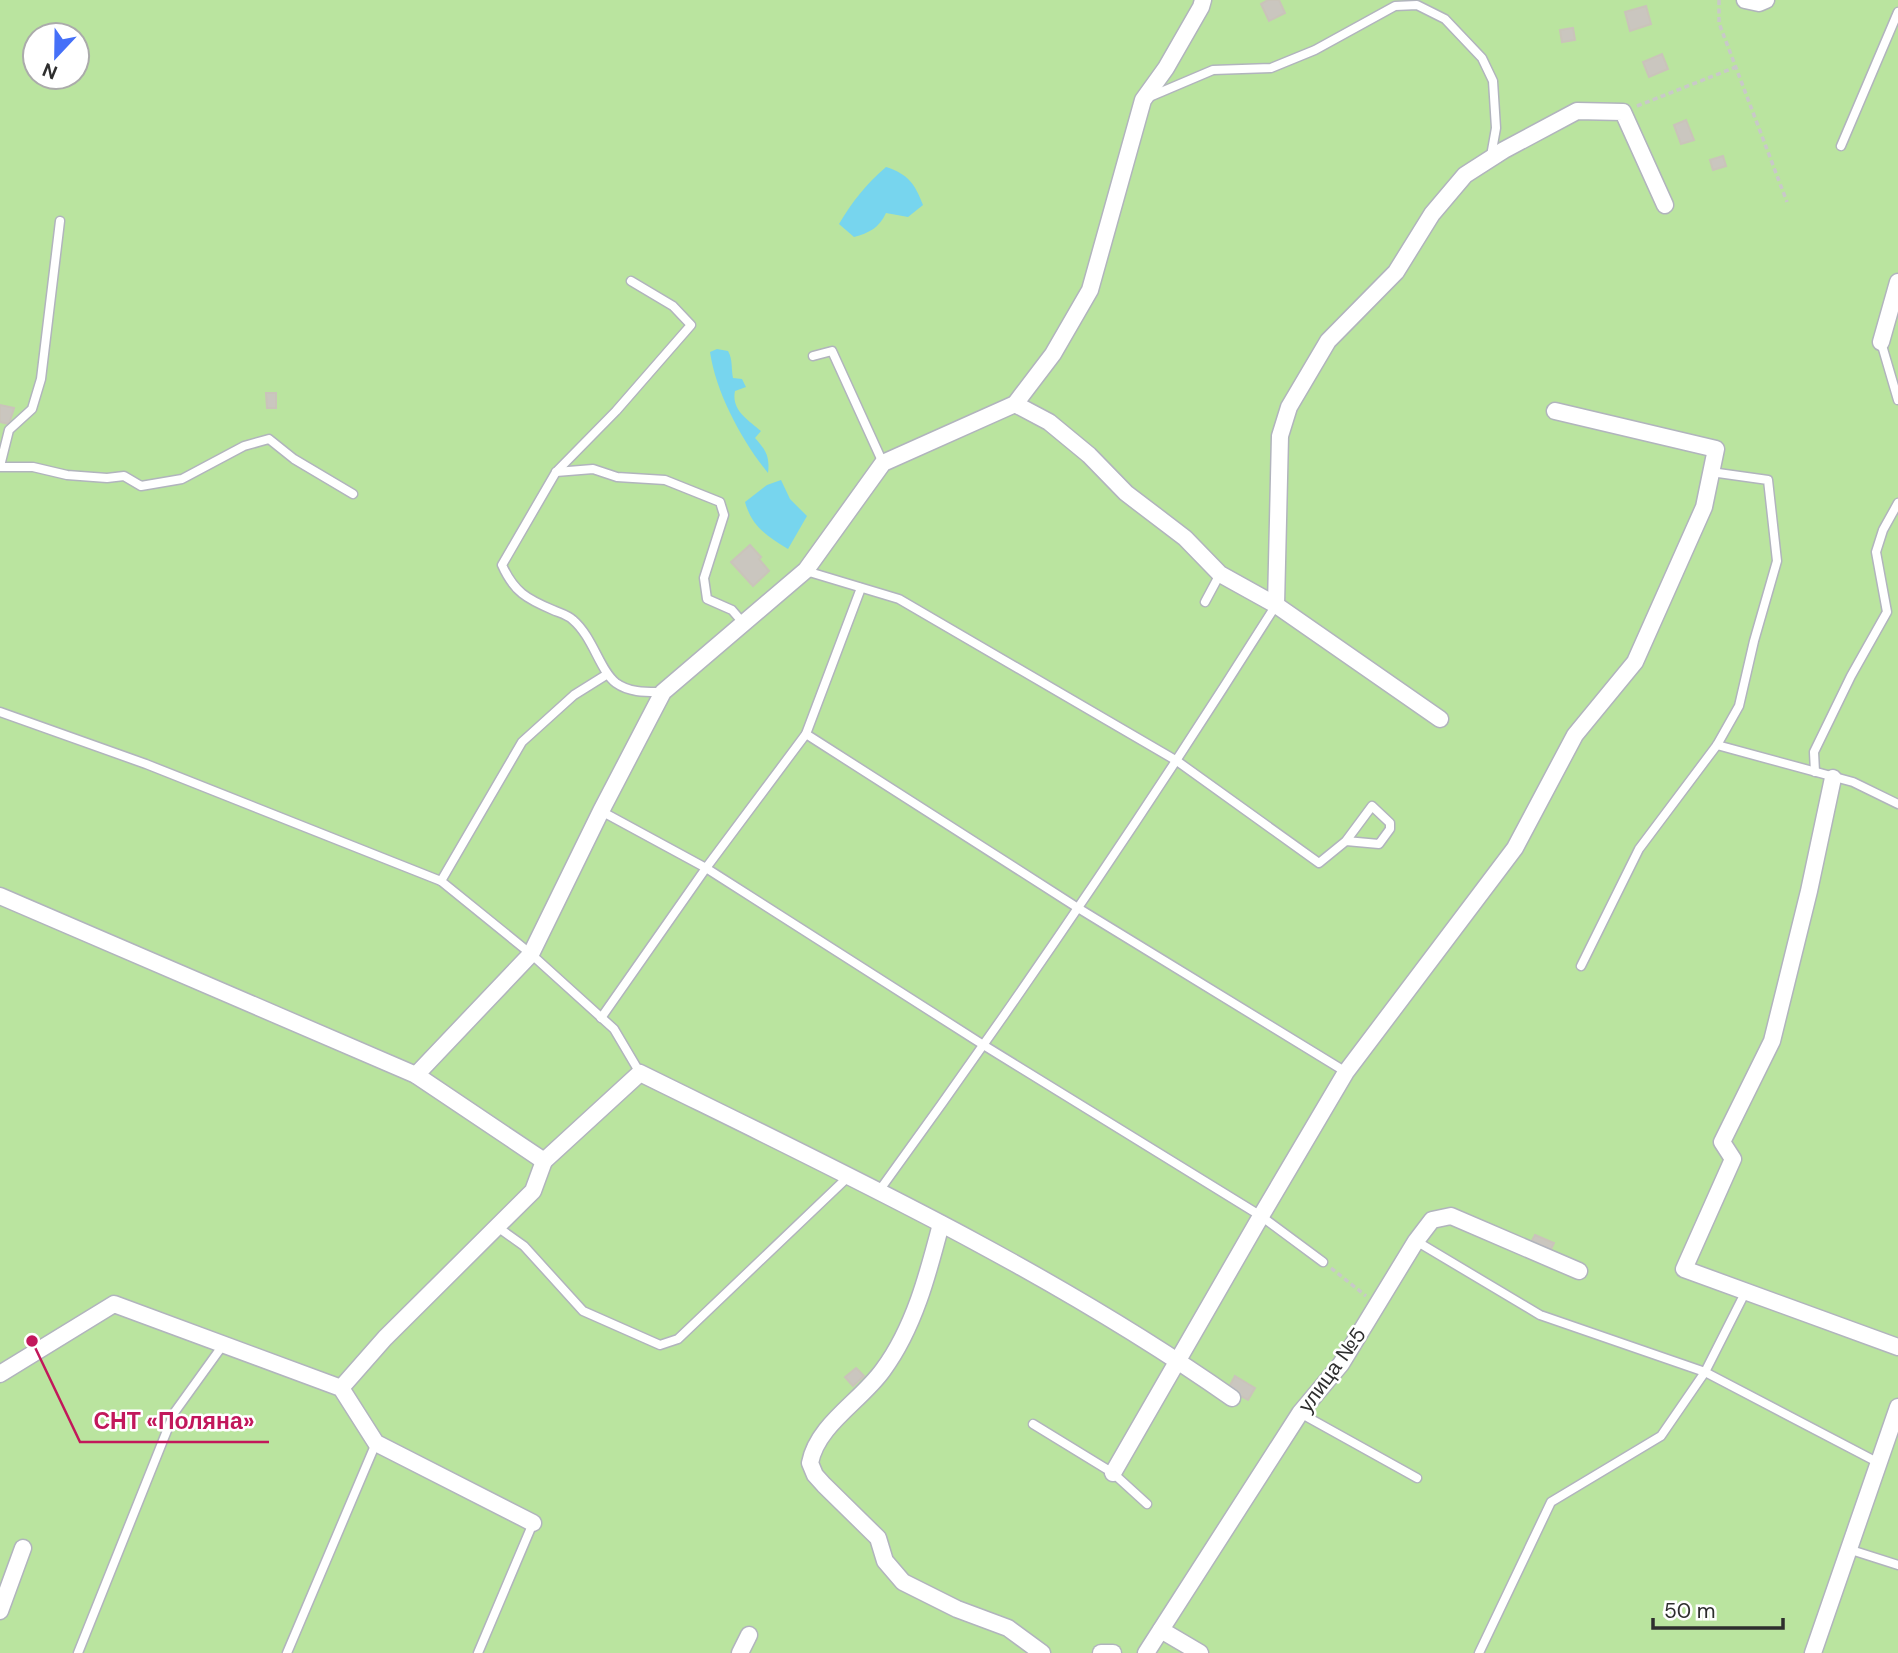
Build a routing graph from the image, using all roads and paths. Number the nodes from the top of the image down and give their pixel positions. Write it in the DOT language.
graph roads {
  1 [pos="1203,0"];
  2 [pos="1719,0"];
  3 [pos="1745,0"];
  4 [pos="1766,0"];
  5 [pos="1898,12"];
  6 [pos="1736,67"];
  7 [pos="1143,100"];
  8 [pos="1623,112"];
  9 [pos="1842,146"];
  10 [pos="1490,159"];
  11 [pos="1787,202"];
  12 [pos="1665,205"];
  13 [pos="60,221"];
  14 [pos="631,281"];
  15 [pos="1898,282"];
  16 [pos="1881,342"];
  17 [pos="813,356"];
  18 [pos="1898,400"];
  19 [pos="1015,404"];
  20 [pos="1555,411"];
  21 [pos="883,463"];
  22 [pos="0,467"];
  23 [pos="556,472"];
  24 [pos="1712,472"];
  25 [pos="353,494"];
  26 [pos="1898,503"];
  27 [pos="806,570"];
  28 [pos="1220,574"];
  29 [pos="861,588"];
  30 [pos="1205,602"];
  31 [pos="1276,604"];
  32 [pos="744,624"];
  33 [pos="606,674"];
  34 [pos="663,692"];
  35 [pos="0,712"];
  36 [pos="1440,719"];
  37 [pos="806,734"];
  38 [pos="1717,745"];
  39 [pos="1177,761"];
  40 [pos="1815,772"];
  41 [pos="1833,778"];
  42 [pos="1898,804"];
  43 [pos="601,811"];
  44 [pos="1346,841"];
  45 [pos="706,868"];
  46 [pos="441,881"];
  47 [pos="0,896"];
  48 [pos="1079,908"];
  49 [pos="531,954"];
  50 [pos="1581,965"];
  51 [pos="601,1018"];
  52 [pos="985,1046"];
  53 [pos="1346,1072"];
  54 [pos="640,1073"];
  55 [pos="416,1075"];
  56 [pos="544,1161"];
  57 [pos="849,1176"];
  58 [pos="879,1191"];
  59 [pos="1261,1216"];
  60 [pos="941,1224"];
  61 [pos="496,1226"];
  62 [pos="1416,1241"];
  63 [pos="1323,1262"];
  64 [pos="1579,1271"];
  65 [pos="1746,1291"];
  66 [pos="1377,1305"];
  67 [pos="223,1345"];
  68 [pos="1898,1347"];
  69 [pos="1177,1360"];
  70 [pos="1705,1372"];
  71 [pos="0,1374"];
  72 [pos="341,1388"];
  73 [pos="1232,1398"];
  74 [pos="1898,1407"];
  75 [pos="1300,1413"];
  76 [pos="1033,1424"];
  77 [pos="376,1443"];
  78 [pos="1877,1462"];
  79 [pos="1113,1473"];
  80 [pos="1417,1478"];
  81 [pos="1147,1504"];
  82 [pos="533,1523"];
  83 [pos="23,1548"];
  84 [pos="1848,1549"];
  85 [pos="1898,1565"];
  86 [pos="0,1611"];
  87 [pos="1161,1630"];
  88 [pos="749,1635"];
  89 [pos="78,1653"];
  90 [pos="287,1653"];
  91 [pos="478,1653"];
  92 [pos="740,1653"];
  93 [pos="1042,1653"];
  94 [pos="1101,1653"];
  95 [pos="1113,1653"];
  96 [pos="1146,1653"];
  97 [pos="1200,1653"];
  98 [pos="1479,1653"];
  99 [pos="1813,1653"];
  1 -- 7 [label="street"];
  2 -- 6 [label="path"];
  3 -- 4 [label="street"];
  5 -- 9 [label="lane"];
  6 -- 8 [label="path"];
  6 -- 11 [label="path"];
  7 -- 10 [label="lane"];
  7 -- 19 [label="street"];
  8 -- 10 [label="street"];
  8 -- 12 [label="street"];
  10 -- 31 [label="street"];
  13 -- 22 [label="lane"];
  14 -- 23 [label="lane"];
  15 -- 16 [label="street"];
  16 -- 18 [label="lane"];
  17 -- 21 [label="lane"];
  19 -- 21 [label="street"];
  19 -- 28 [label="street"];
  20 -- 24 [label="street"];
  21 -- 27 [label="street"];
  22 -- 25 [label="lane"];
  23 -- 32 [label="lane"];
  23 -- 33 [label="lane"];
  24 -- 38 [label="lane"];
  24 -- 53 [label="street"];
  26 -- 40 [label="lane"];
  27 -- 29 [label="lane"];
  27 -- 32 [label="street"];
  28 -- 30 [label="lane"];
  28 -- 31 [label="street"];
  29 -- 37 [label="lane"];
  29 -- 39 [label="lane"];
  31 -- 36 [label="street"];
  31 -- 39 [label="lane"];
  32 -- 34 [label="street"];
  33 -- 34 [label="lane"];
  33 -- 46 [label="lane"];
  34 -- 43 [label="street"];
  35 -- 46 [label="lane"];
  37 -- 45 [label="lane"];
  37 -- 48 [label="lane"];
  38 -- 40 [label="lane"];
  38 -- 50 [label="lane"];
  39 -- 44 [label="lane"];
  39 -- 48 [label="lane"];
  40 -- 41 [label="lane"];
  41 -- 42 [label="lane"];
  41 -- 65 [label="street"];
  43 -- 45 [label="lane"];
  43 -- 49 [label="street"];
  44 -- 44 [label="lane"];
  45 -- 51 [label="lane"];
  45 -- 52 [label="lane"];
  46 -- 49 [label="lane"];
  47 -- 55 [label="street"];
  48 -- 52 [label="lane"];
  48 -- 53 [label="lane"];
  49 -- 51 [label="lane"];
  49 -- 55 [label="street"];
  51 -- 54 [label="lane"];
  52 -- 58 [label="lane"];
  52 -- 59 [label="lane"];
  53 -- 59 [label="street"];
  54 -- 56 [label="street"];
  54 -- 57 [label="street"];
  55 -- 56 [label="street"];
  56 -- 61 [label="street"];
  57 -- 58 [label="street"];
  57 -- 61 [label="lane"];
  58 -- 60 [label="street"];
  59 -- 63 [label="lane"];
  59 -- 69 [label="street"];
  60 -- 69 [label="street"];
  60 -- 93 [label="street"];
  61 -- 72 [label="street"];
  62 -- 64 [label="street, улица №5"];
  62 -- 66 [label="street, улица №5"];
  62 -- 70 [label="lane"];
  63 -- 66 [label="path"];
  65 -- 68 [label="street"];
  65 -- 70 [label="lane"];
  66 -- 75 [label="street, улица №5"];
  67 -- 71 [label="street"];
  67 -- 72 [label="street"];
  67 -- 89 [label="lane"];
  69 -- 73 [label="street"];
  69 -- 79 [label="street"];
  70 -- 78 [label="lane"];
  70 -- 98 [label="lane"];
  72 -- 77 [label="street"];
  74 -- 78 [label="street"];
  75 -- 80 [label="lane"];
  75 -- 87 [label="street, улица №5"];
  76 -- 79 [label="lane"];
  77 -- 82 [label="street"];
  77 -- 90 [label="lane"];
  78 -- 84 [label="street"];
  79 -- 81 [label="lane"];
  82 -- 91 [label="lane"];
  83 -- 86 [label="street"];
  84 -- 85 [label="lane"];
  84 -- 99 [label="street"];
  87 -- 96 [label="street, улица №5"];
  87 -- 97 [label="street"];
  88 -- 92 [label="street"];
  94 -- 95 [label="street"];
}
